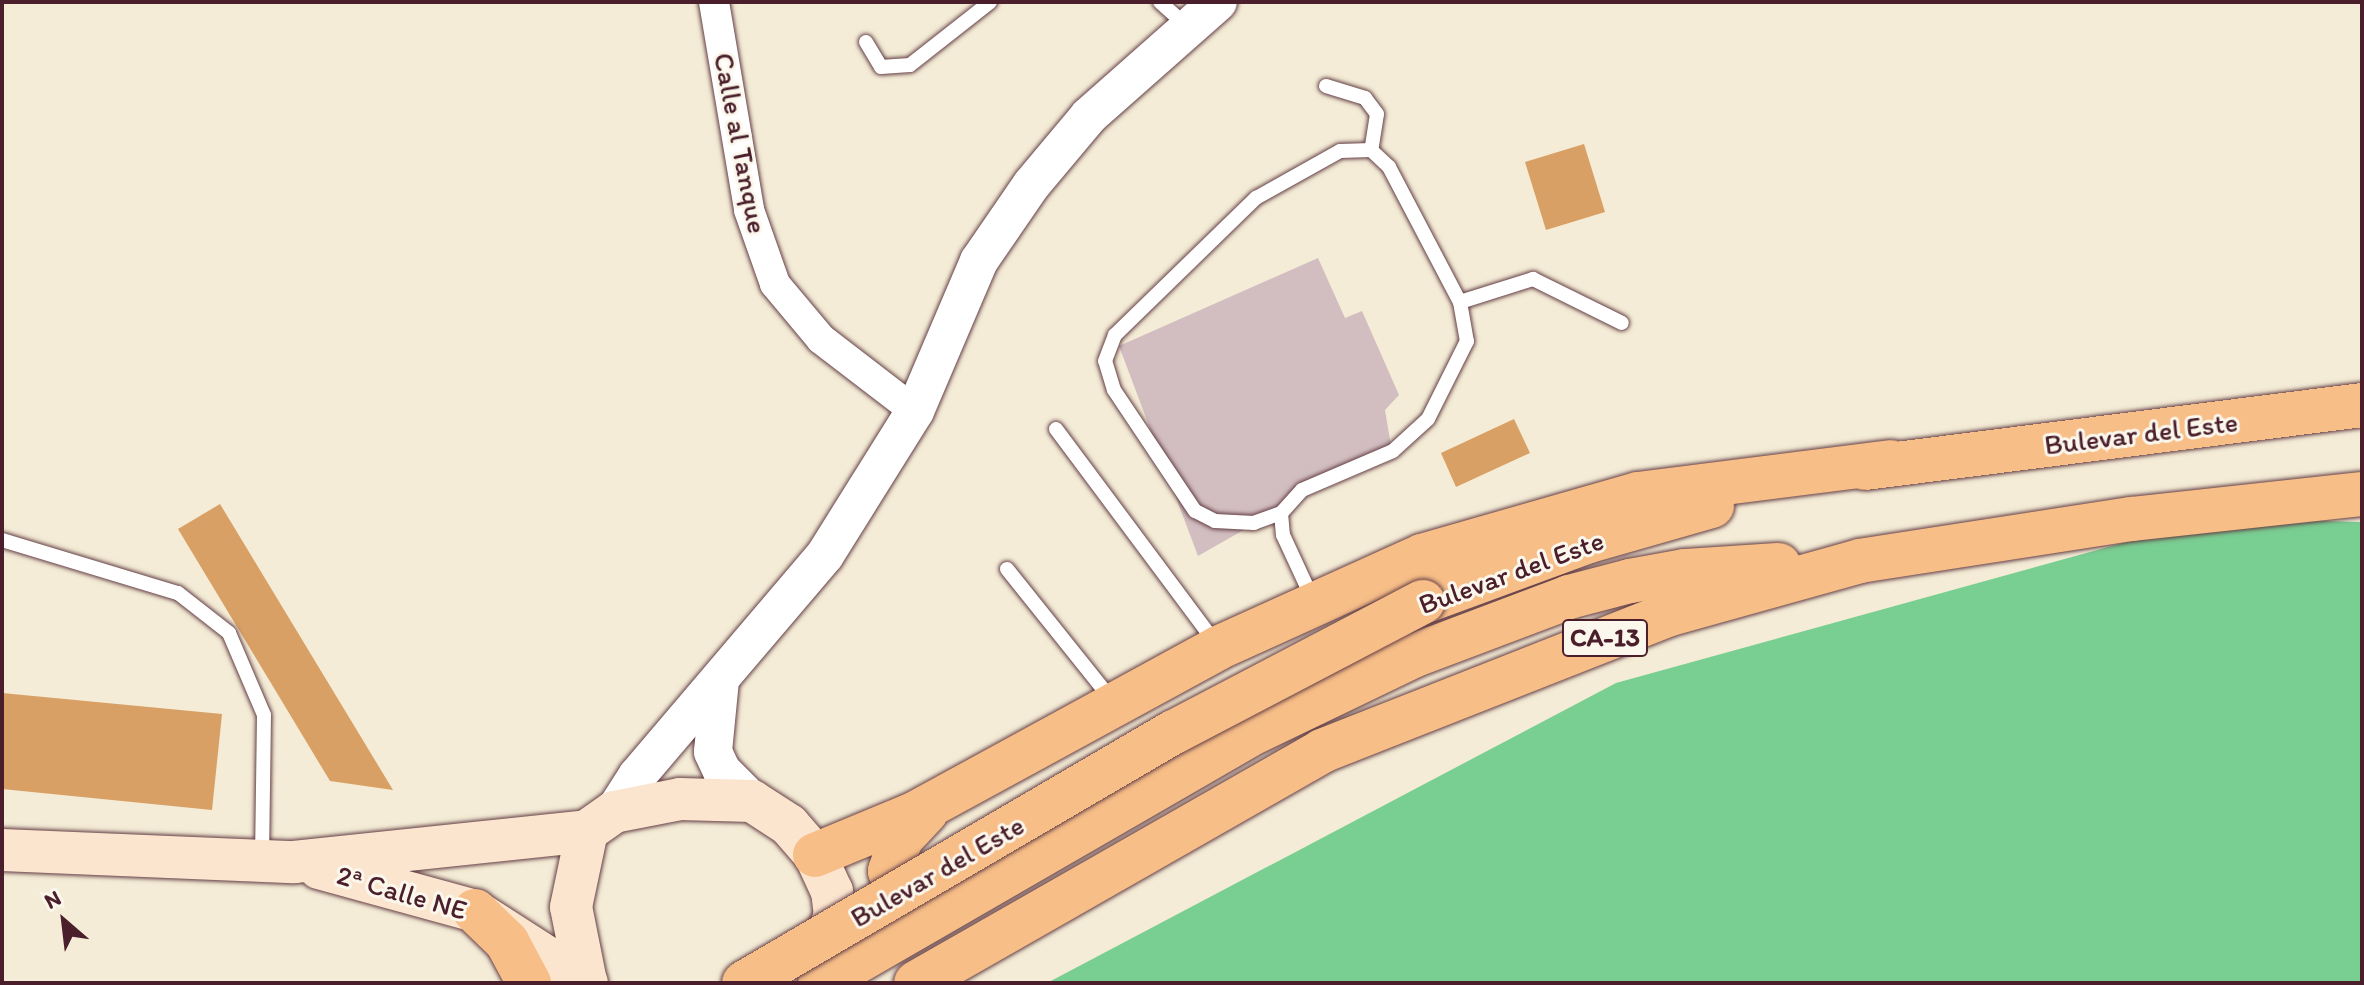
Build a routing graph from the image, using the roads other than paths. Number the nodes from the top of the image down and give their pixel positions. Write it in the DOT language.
graph roads {
  1 [pos="714,2"];
  2 [pos="990,2"];
  3 [pos="1160,2"];
  4 [pos="1218,2"];
  5 [pos="1189,28"];
  6 [pos="866,42"];
  7 [pos="1326,86"];
  8 [pos="1371,150"];
  9 [pos="1460,302"];
  10 [pos="1622,323"];
  11 [pos="2362,405"];
  12 [pos="915,411"];
  13 [pos="1056,429"];
  14 [pos="1891,462"];
  15 [pos="2362,494"];
  16 [pos="1281,513"];
  17 [pos="2,540"];
  18 [pos="1860,561"];
  19 [pos="1007,569"];
  20 [pos="1314,602"];
  21 [pos="1218,648"];
  22 [pos="720,678"];
  23 [pos="1114,702"];
  24 [pos="965,787"];
  25 [pos="752,801"];
  26 [pos="600,821"];
  27 [pos="2,850"];
  28 [pos="815,855"];
  29 [pos="278,862"];
  30 [pos="987,888"];
  31 [pos="475,911"];
  32 [pos="529,983"];
  33 [pos="587,983"];
  34 [pos="744,983"];
  35 [pos="805,983"];
  36 [pos="820,983"];
  37 [pos="916,983"];
  1 -- 12 [label="street, Calle al Tanque"];
  2 -- 6 [label="lane"];
  3 -- 5 [label="lane"];
  4 -- 5 [label="street"];
  5 -- 12 [label="street"];
  7 -- 8 [label="lane"];
  8 -- 9 [label="lane"];
  8 -- 16 [label="lane"];
  9 -- 10 [label="lane"];
  9 -- 16 [label="lane"];
  11 -- 14 [label="highway, Bulevar del Este"];
  12 -- 22 [label="street"];
  13 -- 21 [label="lane"];
  14 -- 20 [label="highway"];
  14 -- 34 [label="highway, Bulevar del Este, bridge"];
  15 -- 18 [label="highway, CA-13"];
  16 -- 20 [label="lane"];
  17 -- 29 [label="lane"];
  18 -- 30 [label="highway"];
  18 -- 37 [label="highway, CA-13"];
  19 -- 23 [label="lane"];
  20 -- 21 [label="highway"];
  21 -- 23 [label="highway"];
  22 -- 25 [label="street"];
  22 -- 26 [label="street"];
  23 -- 24 [label="highway"];
  24 -- 28 [label="highway"];
  24 -- 30 [label="highway"];
  25 -- 26 [label="main road, 2ª Calle NE"];
  25 -- 28 [label="main road"];
  26 -- 29 [label="main road, 2ª Calle NE"];
  26 -- 33 [label="main road"];
  27 -- 29 [label="main road, 2ª Calle NE"];
  28 -- 35 [label="main road"];
  29 -- 31 [label="main road, 2ª Calle NE"];
  30 -- 36 [label="highway"];
  31 -- 32 [label="highway"];
  31 -- 33 [label="main road, 2ª Calle NE"];
}
